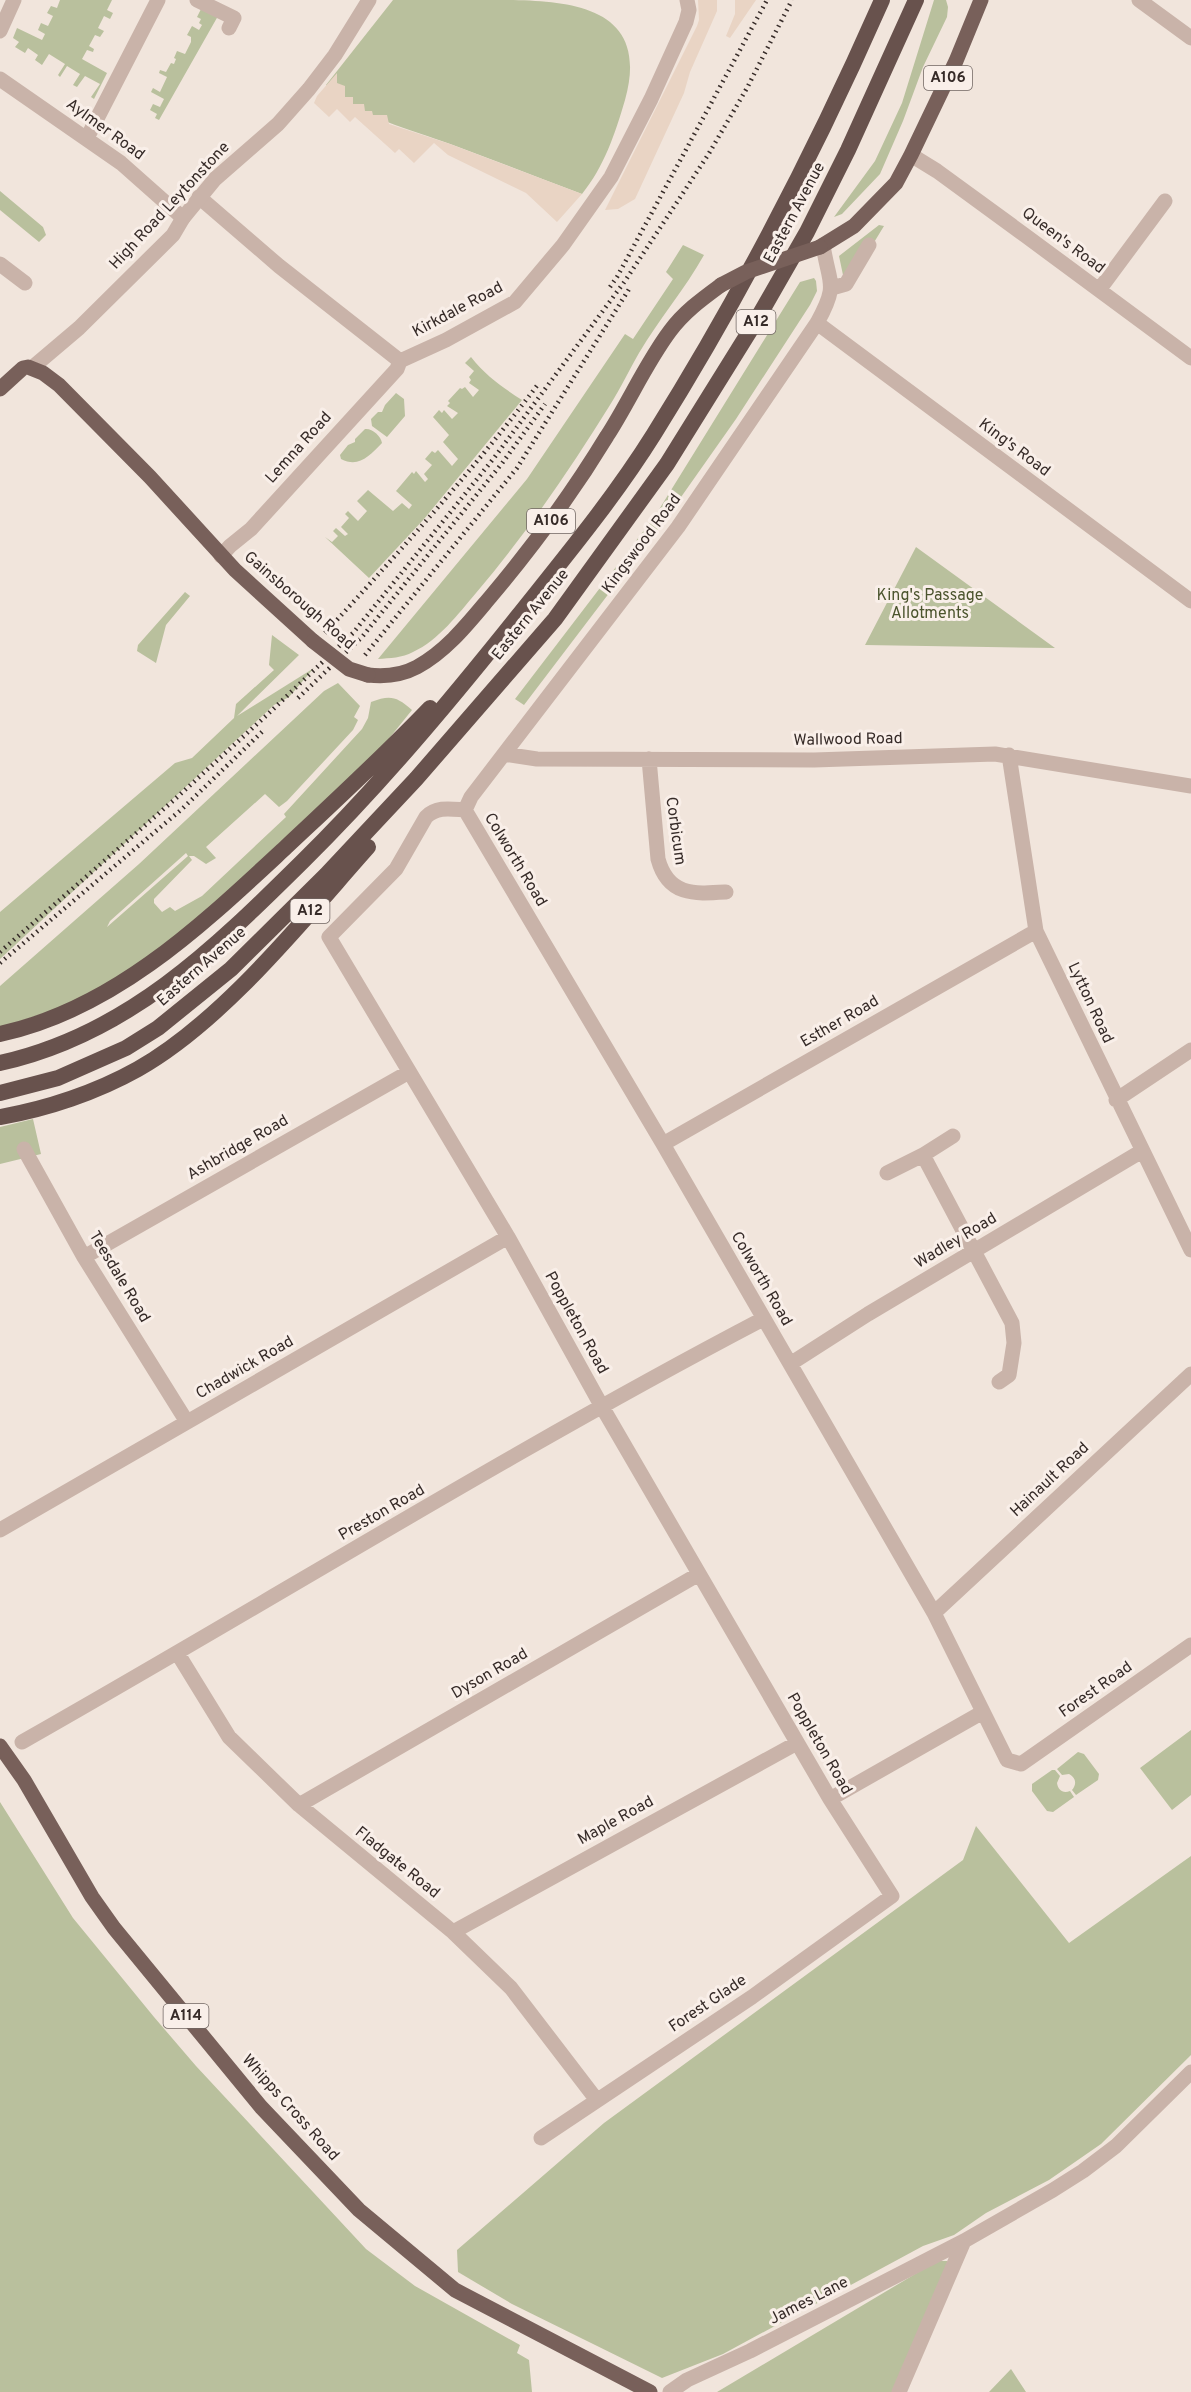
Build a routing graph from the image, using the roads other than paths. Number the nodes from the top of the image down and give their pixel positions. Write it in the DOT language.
graph roads {
  1 [pos="14,0"];
  2 [pos="158,0"];
  3 [pos="197,0"];
  4 [pos="369,0"];
  5 [pos="687,0"];
  6 [pos="882,0"];
  7 [pos="916,0"];
  8 [pos="981,0"];
  9 [pos="1139,0"];
  10 [pos="229,27"];
  11 [pos="0,31"];
  12 [pos="1191,38"];
  13 [pos="0,78"];
  14 [pos="87,138"];
  15 [pos="911,155"];
  16 [pos="199,197"];
  17 [pos="1165,201"];
  18 [pos="183,218"];
  19 [pos="869,245"];
  20 [pos="821,246"];
  21 [pos="0,264"];
  22 [pos="25,283"];
  23 [pos="832,288"];
  24 [pos="1099,290"];
  25 [pos="817,323"];
  26 [pos="1191,358"];
  27 [pos="400,361"];
  28 [pos="33,367"];
  29 [pos="0,389"];
  30 [pos="221,556"];
  31 [pos="1191,601"];
  32 [pos="529,602"];
  33 [pos="555,619"];
  34 [pos="504,754"];
  35 [pos="1009,755"];
  36 [pos="649,759"];
  37 [pos="1191,786"];
  38 [pos="465,810"];
  39 [pos="726,892"];
  40 [pos="1036,931"];
  41 [pos="0,1034"];
  42 [pos="1191,1050"];
  43 [pos="0,1063"];
  44 [pos="409,1072"];
  45 [pos="0,1093"];
  46 [pos="1116,1100"];
  47 [pos="0,1117"];
  48 [pos="953,1136"];
  49 [pos="663,1144"];
  50 [pos="23,1149"];
  51 [pos="1142,1151"];
  52 [pos="923,1155"];
  53 [pos="887,1173"];
  54 [pos="508,1236"];
  55 [pos="1191,1250"];
  56 [pos="974,1252"];
  57 [pos="84,1257"];
  58 [pos="763,1319"];
  59 [pos="790,1364"];
  60 [pos="1191,1374"];
  61 [pos="999,1382"];
  62 [pos="601,1405"];
  63 [pos="187,1422"];
  64 [pos="0,1530"];
  65 [pos="699,1574"];
  66 [pos="934,1613"];
  67 [pos="1191,1645"];
  68 [pos="178,1654"];
  69 [pos="982,1712"];
  70 [pos="22,1742"];
  71 [pos="797,1743"];
  72 [pos="0,1746"];
  73 [pos="1021,1764"];
  74 [pos="830,1799"];
  75 [pos="299,1805"];
  76 [pos="892,1896"];
  77 [pos="453,1932"];
  78 [pos="1191,2072"];
  79 [pos="596,2100"];
  80 [pos="541,2138"];
  81 [pos="964,2241"];
  82 [pos="650,2392"];
  83 [pos="670,2392"];
  84 [pos="899,2392"];
  1 -- 11 [label="street"];
  2 -- 14 [label="street"];
  3 -- 10 [label="street"];
  4 -- 16 [label="street, High Road Leytonstone"];
  5 -- 27 [label="street, Kirkdale Road"];
  6 -- 32 [label="highway, Eastern Avenue / A12"];
  7 -- 33 [label="highway, Eastern Avenue / A12"];
  8 -- 15 [label="main road, A106"];
  9 -- 12 [label="street"];
  13 -- 14 [label="street, Aylmer Road"];
  14 -- 18 [label="street, Aylmer Road"];
  15 -- 20 [label="main road, A106"];
  15 -- 24 [label="street, Queen's Road"];
  16 -- 18 [label="street, High Road Leytonstone"];
  16 -- 27 [label="street"];
  17 -- 24 [label="street"];
  18 -- 28 [label="street, High Road Leytonstone"];
  19 -- 23 [label="street"];
  20 -- 23 [label="street"];
  20 -- 30 [label="main road, Gainsborough Road / A106, bridge"];
  21 -- 22 [label="street"];
  23 -- 25 [label="street, Kingswood Road"];
  24 -- 26 [label="street, Queen's Road"];
  25 -- 31 [label="street, King's Road"];
  25 -- 34 [label="street, Kingswood Road"];
  27 -- 30 [label="street, Lemna Road"];
  28 -- 29 [label="main road, High Road Leytonstone"];
  28 -- 30 [label="main road, Gainsborough Road / A106"];
  32 -- 41 [label="highway, A12"];
  32 -- 43 [label="highway, Eastern Avenue / A12"];
  33 -- 45 [label="highway, Eastern Avenue / A12"];
  33 -- 47 [label="highway, A12"];
  34 -- 36 [label="street, Wallwood Road"];
  34 -- 38 [label="street, Kingswood Road"];
  35 -- 36 [label="street, Wallwood Road"];
  35 -- 37 [label="street, Wallwood Road"];
  35 -- 40 [label="street, Lytton Road"];
  36 -- 39 [label="street, Corbicum"];
  38 -- 44 [label="street, Poppleton Road"];
  38 -- 49 [label="street, Colworth Road"];
  40 -- 46 [label="street, Lytton Road"];
  40 -- 49 [label="street, Esther Road"];
  42 -- 46 [label="street"];
  44 -- 54 [label="street, Poppleton Road"];
  44 -- 57 [label="street, Ashbridge Road"];
  46 -- 51 [label="street, Lytton Road"];
  48 -- 52 [label="street"];
  49 -- 58 [label="street, Colworth Road"];
  50 -- 57 [label="street, Teesdale Road"];
  51 -- 55 [label="street, Lytton Road"];
  51 -- 56 [label="street, Wadley Road"];
  52 -- 53 [label="street"];
  52 -- 56 [label="street"];
  54 -- 62 [label="street, Poppleton Road"];
  54 -- 63 [label="street, Chadwick Road"];
  56 -- 59 [label="street, Wadley Road"];
  56 -- 61 [label="street"];
  57 -- 63 [label="street, Teesdale Road"];
  58 -- 59 [label="street, Colworth Road"];
  58 -- 62 [label="street, Preston Road"];
  59 -- 66 [label="street, Colworth Road"];
  60 -- 66 [label="street, Hainault Road"];
  62 -- 65 [label="street, Poppleton Road"];
  62 -- 68 [label="street, Preston Road"];
  63 -- 64 [label="street, Chadwick Road"];
  65 -- 71 [label="street, Poppleton Road"];
  65 -- 75 [label="street, Dyson Road"];
  66 -- 69 [label="street, Colworth Road"];
  67 -- 73 [label="street, Forest Road"];
  68 -- 70 [label="street, Preston Road"];
  68 -- 75 [label="street, Fladgate Road"];
  69 -- 73 [label="street, Colworth Road"];
  69 -- 74 [label="street"];
  71 -- 74 [label="street, Poppleton Road"];
  71 -- 77 [label="street, Maple Road"];
  72 -- 82 [label="main road, Whipps Cross Road / A114"];
  74 -- 76 [label="street, Poppleton Road"];
  75 -- 77 [label="street, Fladgate Road"];
  76 -- 79 [label="street, Forest Glade"];
  77 -- 79 [label="street, Fladgate Road"];
  78 -- 81 [label="street, James Lane"];
  79 -- 80 [label="street, Forest Glade"];
  81 -- 83 [label="street, James Lane"];
  81 -- 84 [label="street"];
}
